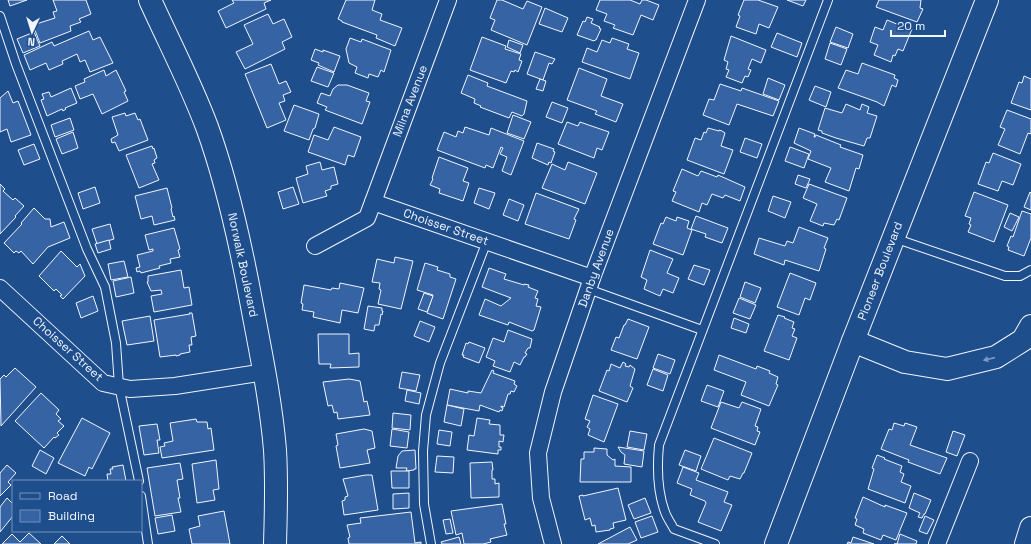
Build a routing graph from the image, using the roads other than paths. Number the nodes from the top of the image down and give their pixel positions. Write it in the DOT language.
graph roads {
  1 [pos="150,0"];
  2 [pos="448,0"];
  3 [pos="697,0"];
  4 [pos="828,0"];
  5 [pos="987,0"];
  6 [pos="0,16"];
  7 [pos="373,202"];
  8 [pos="893,237"];
  9 [pos="486,241"];
  10 [pos="316,246"];
  11 [pos="1031,270"];
  12 [pos="590,283"];
  13 [pos="0,288"];
  14 [pos="1031,326"];
  15 [pos="702,330"];
  16 [pos="853,341"];
  17 [pos="265,372"];
  18 [pos="119,386"];
  19 [pos="970,461"];
  20 [pos="139,480"];
  21 [pos="142,503"];
  22 [pos="1031,528"];
  23 [pos="148,544"];
  24 [pos="275,544"];
  25 [pos="430,544"];
  26 [pos="553,544"];
  27 [pos="715,544"];
  28 [pos="776,544"];
  29 [pos="937,544"];
  30 [pos="1026,544"];
  1 -- 17 [label="main road, Norwalk Boulevard"];
  2 -- 7 [label="street, Milna Avenue"];
  3 -- 12 [label="street, Danby Avenue"];
  4 -- 15 [label="lane"];
  5 -- 8 [label="main road, Pioneer Boulevard"];
  6 -- 18 [label="lane"];
  7 -- 9 [label="street, Choisser Street"];
  7 -- 10 [label="street"];
  8 -- 11 [label="lane"];
  8 -- 16 [label="main road, Pioneer Boulevard"];
  9 -- 12 [label="street, Choisser Street"];
  9 -- 25 [label="lane"];
  12 -- 15 [label="lane"];
  12 -- 26 [label="street, Danby Avenue"];
  13 -- 18 [label="street, Choisser Street"];
  14 -- 16 [label="main road, one-way"];
  15 -- 27 [label="lane"];
  16 -- 28 [label="main road, Pioneer Boulevard"];
  17 -- 18 [label="street, Choisser Street"];
  17 -- 24 [label="main road, Norwalk Boulevard"];
  18 -- 20 [label="lane"];
  19 -- 29 [label="street"];
  21 -- 23 [label="lane"];
  22 -- 30 [label="main road"];
}
